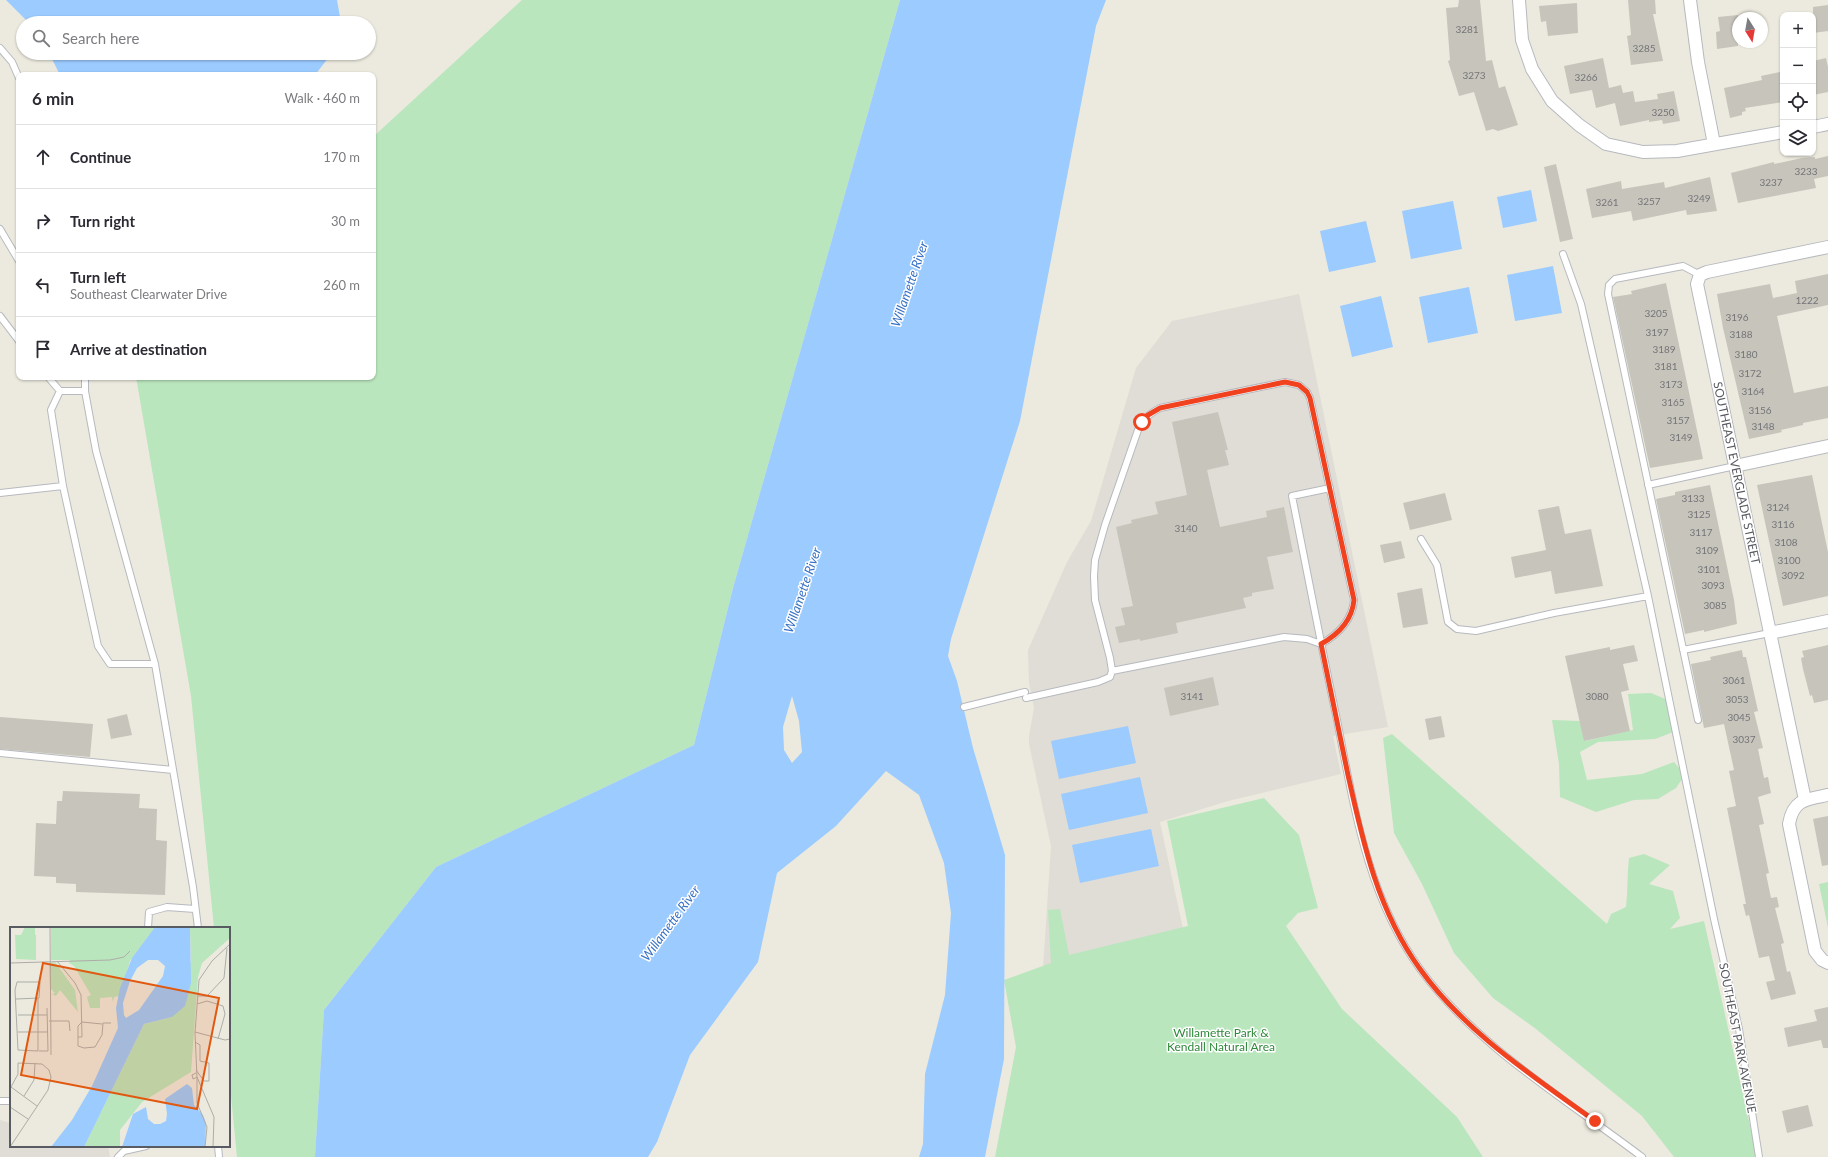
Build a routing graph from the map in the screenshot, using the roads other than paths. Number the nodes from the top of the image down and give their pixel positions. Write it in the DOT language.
graph roads {
  1 [pos="1519,0"];
  2 [pos="1690,0"];
  3 [pos="0,48"];
  4 [pos="16,72"];
  5 [pos="1828,124"];
  6 [pos="1816,126"];
  7 [pos="1780,133"];
  8 [pos="1714,144"];
  9 [pos="0,229"];
  10 [pos="1828,247"];
  11 [pos="1563,254"];
  12 [pos="16,256"];
  13 [pos="1700,275"];
  14 [pos="0,316"];
  15 [pos="16,337"];
  16 [pos="51,380"];
  17 [pos="84,380"];
  18 [pos="60,391"];
  19 [pos="85,391"];
  20 [pos="1828,446"];
  21 [pos="1735,466"];
  22 [pos="1648,485"];
  23 [pos="64,486"];
  24 [pos="1330,488"];
  25 [pos="0,493"];
  26 [pos="1421,539"];
  27 [pos="1648,596"];
  28 [pos="1828,621"];
  29 [pos="1770,633"];
  30 [pos="1321,644"];
  31 [pos="1683,650"];
  32 [pos="155,664"];
  33 [pos="1112,671"];
  34 [pos="964,707"];
  35 [pos="1698,720"];
  36 [pos="0,753"];
  37 [pos="173,770"];
  38 [pos="1828,795"];
  39 [pos="1805,800"];
  40 [pos="196,908"];
  41 [pos="148,927"];
  42 [pos="198,927"];
  43 [pos="1828,963"];
  44 [pos="0,1101"];
  45 [pos="10,1102"];
  46 [pos="142,1147"];
  47 [pos="218,1147"];
  48 [pos="118,1157"];
  49 [pos="219,1157"];
  50 [pos="1642,1157"];
  51 [pos="1759,1157"];
  1 -- 8 [label="street"];
  2 -- 8 [label="street"];
  3 -- 4 [label="lane"];
  5 -- 6 [label="street"];
  7 -- 8 [label="street"];
  9 -- 12 [label="lane"];
  10 -- 13 [label="street"];
  11 -- 27 [label="lane, SOUTHEAST PARK AVENUE"];
  13 -- 21 [label="street, SOUTHEAST EVERGLADE STREET"];
  13 -- 22 [label="lane"];
  14 -- 15 [label="lane"];
  16 -- 18 [label="lane"];
  17 -- 19 [label="lane"];
  18 -- 19 [label="lane"];
  18 -- 23 [label="lane"];
  19 -- 32 [label="lane"];
  20 -- 21 [label="street"];
  21 -- 22 [label="lane"];
  21 -- 29 [label="street, SOUTHEAST EVERGLADE STREET"];
  22 -- 31 [label="lane"];
  23 -- 25 [label="lane"];
  23 -- 32 [label="lane"];
  24 -- 30 [label="lane"];
  24 -- 30 [label="lane"];
  24 -- 33 [label="lane"];
  26 -- 27 [label="lane"];
  27 -- 51 [label="lane, SOUTHEAST PARK AVENUE"];
  28 -- 29 [label="street"];
  29 -- 31 [label="lane"];
  29 -- 39 [label="street, SOUTHEAST EVERGLADE STREET"];
  30 -- 33 [label="lane"];
  30 -- 50 [label="lane"];
  31 -- 35 [label="lane"];
  32 -- 37 [label="lane"];
  33 -- 34 [label="lane"];
  36 -- 37 [label="lane"];
  37 -- 40 [label="lane"];
  38 -- 39 [label="street"];
  39 -- 43 [label="street"];
  40 -- 41 [label="lane"];
  40 -- 42 [label="lane"];
  44 -- 45 [label="lane"];
  46 -- 48 [label="lane"];
  47 -- 49 [label="lane"];
}
